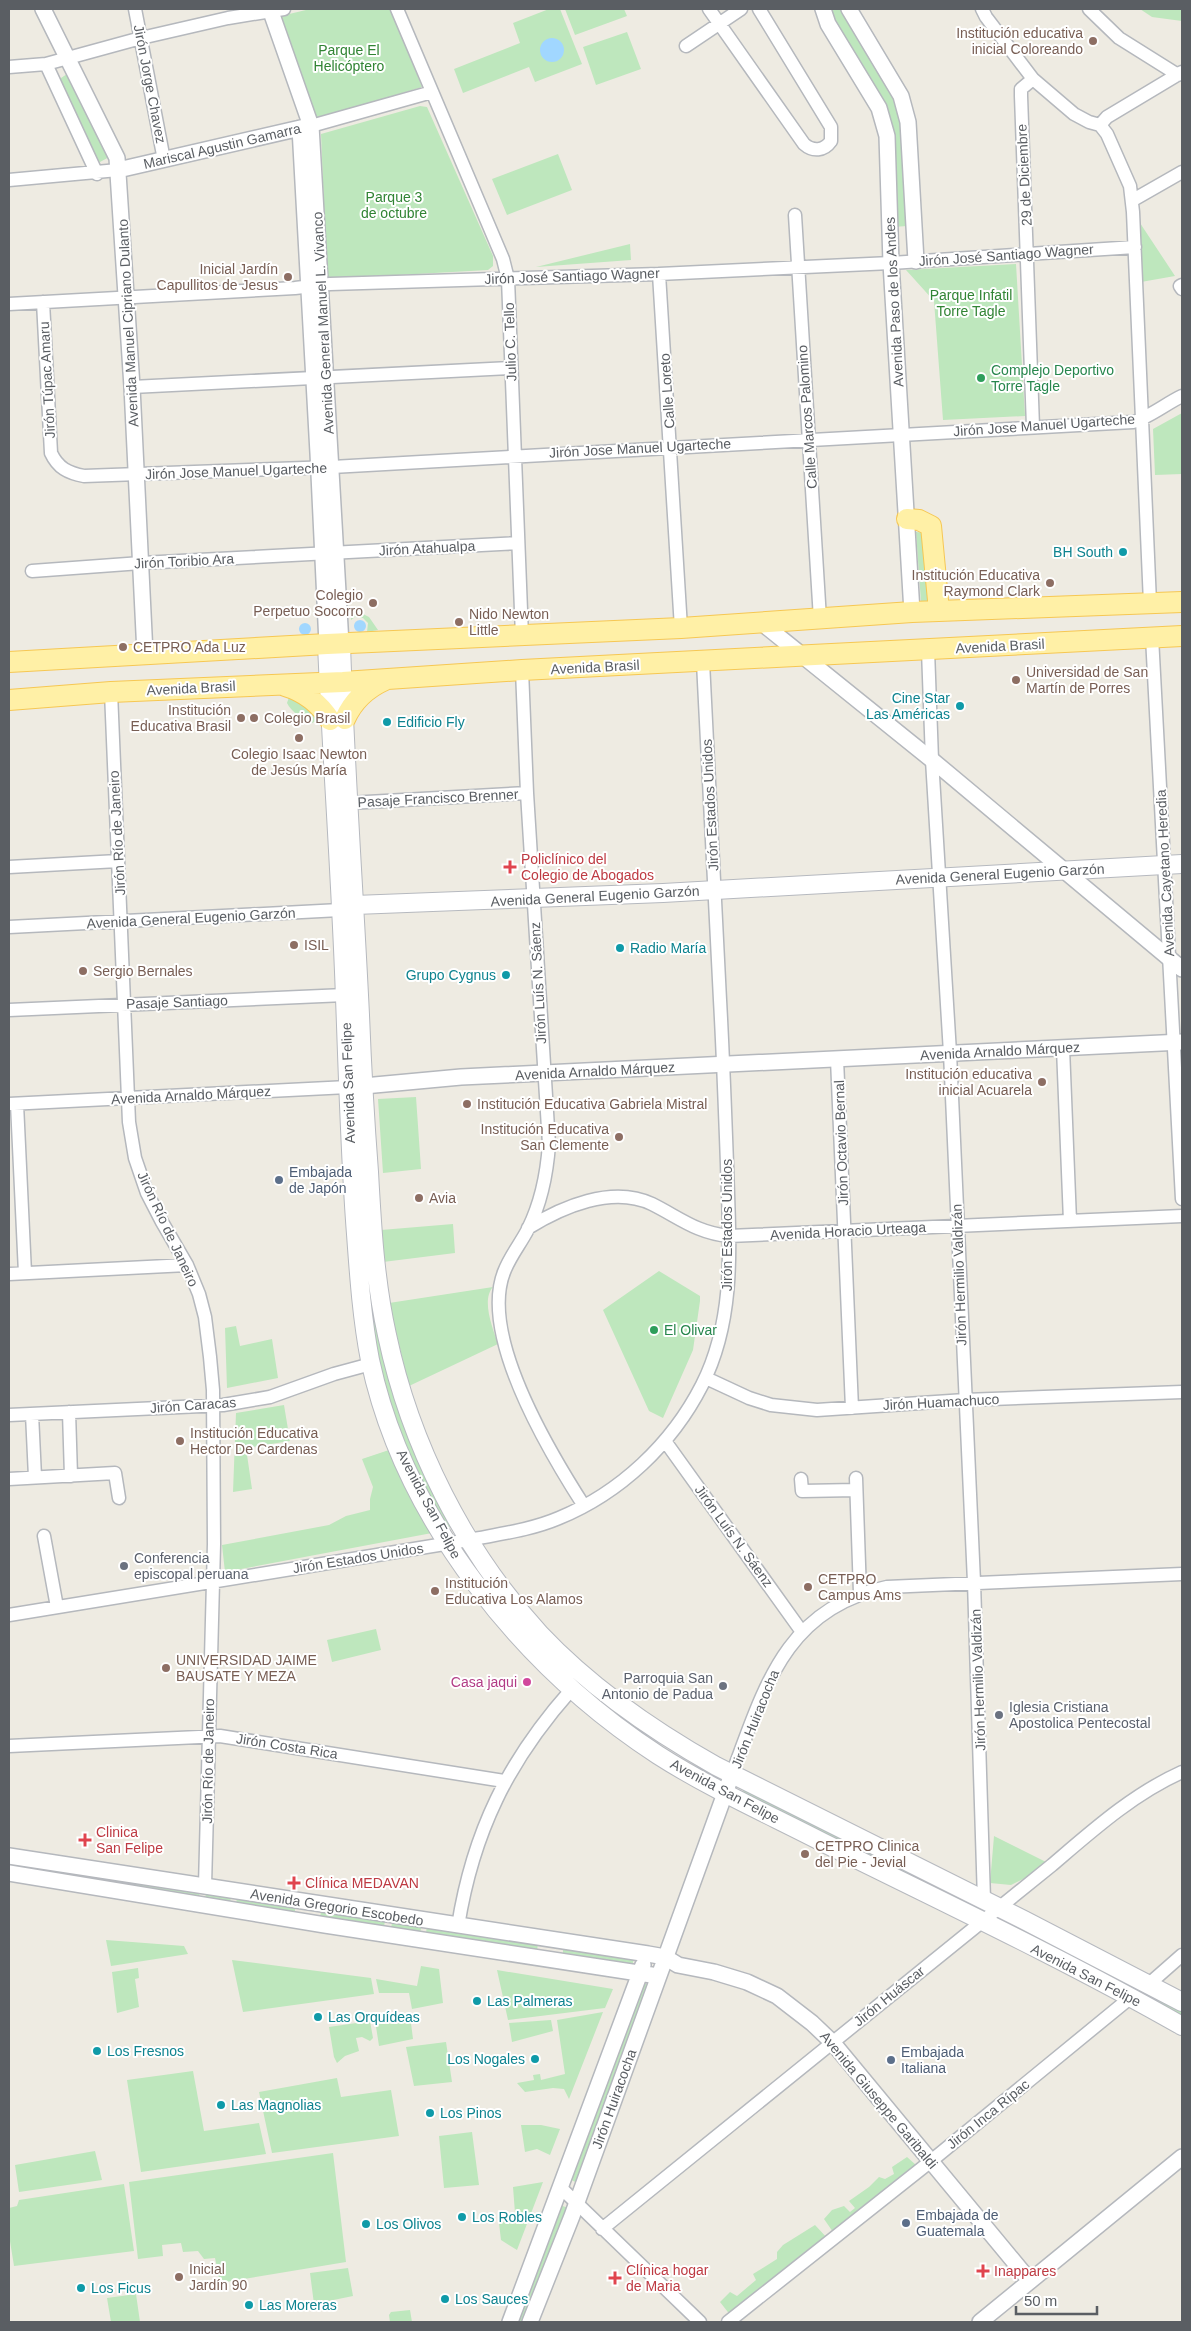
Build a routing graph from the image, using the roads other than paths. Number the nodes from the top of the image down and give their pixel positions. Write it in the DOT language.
graph roads {
  1 [pos="42,9"];
  2 [pos="136,9"];
  3 [pos="398,9"];
  4 [pos="709,9"];
  5 [pos="741,9"];
  6 [pos="759,9"];
  7 [pos="823,9"];
  8 [pos="850,9"];
  9 [pos="982,9"];
  10 [pos="1089,9"];
  11 [pos="275,10"];
  12 [pos="720,23"];
  13 [pos="141,38"];
  14 [pos="686,46"];
  15 [pos="68,59"];
  16 [pos="46,64"];
  17 [pos="9,67"];
  18 [pos="1180,74"];
  19 [pos="1032,79"];
  20 [pos="432,92"];
  21 [pos="1100,125"];
  22 [pos="305,127"];
  23 [pos="164,160"];
  24 [pos="118,170"];
  25 [pos="1182,172"];
  26 [pos="97,174"];
  27 [pos="9,180"];
  28 [pos="1132,200"];
  29 [pos="795,215"];
  30 [pos="1135,247"];
  31 [pos="1028,253"];
  32 [pos="916,260"];
  33 [pos="891,262"];
  34 [pos="798,266"];
  35 [pos="660,274"];
  36 [pos="508,279"];
  37 [pos="315,285"];
  38 [pos="126,298"];
  39 [pos="42,302"];
  40 [pos="9,304"];
  41 [pos="511,368"];
  42 [pos="320,378"];
  43 [pos="132,387"];
  44 [pos="1182,396"];
  45 [pos="1144,419"];
  46 [pos="1033,427"];
  47 [pos="901,434"];
  48 [pos="808,439"];
  49 [pos="671,446"];
  50 [pos="515,455"];
  51 [pos="325,466"];
  52 [pos="136,475"];
  53 [pos="907,518"];
  54 [pos="518,543"];
  55 [pos="329,553"];
  56 [pos="141,563"];
  57 [pos="32,571"];
  58 [pos="1182,602"];
  59 [pos="1150,604"];
  60 [pos="938,611"];
  61 [pos="912,612"];
  62 [pos="820,619"];
  63 [pos="762,622"];
  64 [pos="681,628"];
  65 [pos="522,636"];
  66 [pos="1182,636"];
  67 [pos="1152,637"];
  68 [pos="334,644"];
  69 [pos="928,650"];
  70 [pos="146,654"];
  71 [pos="805,656"];
  72 [pos="9,662"];
  73 [pos="703,662"];
  74 [pos="522,670"];
  75 [pos="389,678"];
  76 [pos="335,682"];
  77 [pos="276,685"];
  78 [pos="110,692"];
  79 [pos="9,700"];
  80 [pos="337,720"];
  81 [pos="932,760"];
  82 [pos="527,794"];
  83 [pos="349,803"];
  84 [pos="118,861"];
  85 [pos="1174,865"];
  86 [pos="9,867"];
  87 [pos="1063,870"];
  88 [pos="938,878"];
  89 [pos="714,890"];
  90 [pos="533,899"];
  91 [pos="347,908"];
  92 [pos="121,922"];
  93 [pos="9,927"];
  94 [pos="1169,958"];
  95 [pos="1182,969"];
  96 [pos="345,995"];
  97 [pos="124,1004"];
  98 [pos="9,1010"];
  99 [pos="1178,1042"];
  100 [pos="1063,1048"];
  101 [pos="950,1054"];
  102 [pos="837,1059"];
  103 [pos="723,1065"];
  104 [pos="543,1074"];
  105 [pos="355,1086"];
  106 [pos="127,1098"];
  107 [pos="13,1104"];
  108 [pos="1182,1199"];
  109 [pos="1182,1216"];
  110 [pos="1070,1221"];
  111 [pos="958,1226"];
  112 [pos="528,1228"];
  113 [pos="844,1230"];
  114 [pos="729,1236"];
  115 [pos="187,1265"];
  116 [pos="25,1273"];
  117 [pos="9,1274"];
  118 [pos="371,1364"];
  119 [pos="706,1378"];
  120 [pos="1182,1392"];
  121 [pos="965,1400"];
  122 [pos="213,1405"];
  123 [pos="852,1408"];
  124 [pos="68,1412"];
  125 [pos="32,1414"];
  126 [pos="9,1415"];
  127 [pos="665,1441"];
  128 [pos="71,1476"];
  129 [pos="36,1477"];
  130 [pos="9,1479"];
  131 [pos="801,1479"];
  132 [pos="119,1498"];
  133 [pos="584,1506"];
  134 [pos="44,1536"];
  135 [pos="469,1540"];
  136 [pos="448,1543"];
  137 [pos="1182,1574"];
  138 [pos="213,1582"];
  139 [pos="974,1582"];
  140 [pos="860,1593"];
  141 [pos="57,1607"];
  142 [pos="9,1615"];
  143 [pos="802,1632"];
  144 [pos="571,1690"];
  145 [pos="207,1736"];
  146 [pos="9,1746"];
  147 [pos="1182,1772"];
  148 [pos="732,1774"];
  149 [pos="504,1781"];
  150 [pos="725,1793"];
  151 [pos="9,1856"];
  152 [pos="48,1862"];
  153 [pos="9,1873"];
  154 [pos="45,1879"];
  155 [pos="205,1886"];
  156 [pos="311,1903"];
  157 [pos="991,1904"];
  158 [pos="330,1906"];
  159 [pos="981,1921"];
  160 [pos="309,1922"];
  161 [pos="325,1925"];
  162 [pos="458,1926"];
  163 [pos="648,1954"];
  164 [pos="1182,1955"];
  165 [pos="665,1957"];
  166 [pos="640,1972"];
  167 [pos="658,1976"];
  168 [pos="1149,1984"];
  169 [pos="1130,1998"];
  170 [pos="1182,2002"];
  171 [pos="1182,2026"];
  172 [pos="833,2042"];
  173 [pos="611,2050"];
  174 [pos="630,2055"];
  175 [pos="1182,2157"];
  176 [pos="931,2161"];
  177 [pos="560,2187"];
  178 [pos="575,2204"];
  179 [pos="602,2229"];
  180 [pos="1030,2281"];
  181 [pos="510,2322"];
  182 [pos="530,2322"];
  183 [pos="700,2322"];
  184 [pos="728,2322"];
  185 [pos="980,2322"];
  1 -- 15 [label="street, Avenida Manuel Cipriano Dulanto"];
  2 -- 13 [label="street, Jirón Jorge Chavez"];
  3 -- 20 [label="street, Julio C. Tello"];
  4 -- 12 [label="street"];
  5 -- 12 [label="street"];
  6 -- 12 [label="street"];
  7 -- 33 [label="street, Avenida Paso de los Andes"];
  8 -- 32 [label="street, Avenida Paso de los Andes"];
  9 -- 19 [label="street"];
  10 -- 18 [label="street"];
  11 -- 13 [label="street"];
  11 -- 22 [label="street, Avenida General Manuel L. Vivanco"];
  12 -- 14 [label="street"];
  13 -- 15 [label="street"];
  13 -- 23 [label="street, Jirón Jorge Chavez"];
  15 -- 16 [label="street"];
  15 -- 24 [label="street, Avenida Manuel Cipriano Dulanto"];
  16 -- 17 [label="street"];
  16 -- 26 [label="street"];
  18 -- 21 [label="street"];
  19 -- 21 [label="street"];
  19 -- 31 [label="street, 29 de Diciembre"];
  20 -- 22 [label="street, Mariscal Agustin Gamarra"];
  20 -- 36 [label="street, Julio C. Tello"];
  21 -- 28 [label="street"];
  22 -- 23 [label="street, Mariscal Agustin Gamarra"];
  22 -- 37 [label="street, Avenida General Manuel L. Vivanco"];
  23 -- 24 [label="street, Mariscal Agustin Gamarra"];
  24 -- 26 [label="street, Mariscal Agustin Gamarra"];
  24 -- 38 [label="street, Avenida Manuel Cipriano Dulanto"];
  25 -- 28 [label="street"];
  26 -- 27 [label="street, Mariscal Agustin Gamarra"];
  28 -- 30 [label="street"];
  29 -- 34 [label="street, Calle Marcos Palomino"];
  30 -- 31 [label="street, Jirón José Santiago Wagner"];
  30 -- 45 [label="street"];
  31 -- 32 [label="street, Jirón José Santiago Wagner"];
  31 -- 46 [label="street, 29 de Diciembre"];
  32 -- 33 [label="street, Jirón José Santiago Wagner"];
  33 -- 34 [label="street, Jirón José Santiago Wagner"];
  33 -- 47 [label="street, Avenida Paso de los Andes"];
  34 -- 35 [label="street, Jirón José Santiago Wagner"];
  34 -- 48 [label="street, Calle Marcos Palomino"];
  35 -- 36 [label="street, Jirón José Santiago Wagner"];
  35 -- 49 [label="street, Calle Loreto"];
  36 -- 37 [label="street, Jirón José Santiago Wagner"];
  36 -- 41 [label="street, Julio C. Tello"];
  37 -- 38 [label="street, Jirón José Santiago Wagner"];
  37 -- 42 [label="street, Avenida General Manuel L. Vivanco"];
  38 -- 39 [label="street, Jirón José Santiago Wagner"];
  38 -- 43 [label="street, Avenida Manuel Cipriano Dulanto"];
  39 -- 40 [label="street, Jirón José Santiago Wagner"];
  39 -- 52 [label="street, Jirón Túpac Amaru"];
  41 -- 42 [label="street"];
  41 -- 50 [label="street, Julio C. Tello"];
  42 -- 43 [label="street"];
  42 -- 51 [label="street, Avenida General Manuel L. Vivanco"];
  43 -- 52 [label="street, Avenida Manuel Cipriano Dulanto"];
  44 -- 45 [label="street"];
  45 -- 46 [label="street, Jirón Jose Manuel Ugarteche"];
  45 -- 59 [label="street"];
  46 -- 47 [label="street, Jirón Jose Manuel Ugarteche"];
  47 -- 48 [label="street, Jirón Jose Manuel Ugarteche"];
  47 -- 53 [label="street, Avenida Paso de los Andes"];
  48 -- 49 [label="street, Jirón Jose Manuel Ugarteche"];
  48 -- 62 [label="street, Calle Marcos Palomino"];
  49 -- 50 [label="street, Jirón Jose Manuel Ugarteche"];
  49 -- 64 [label="street, Calle Loreto"];
  50 -- 51 [label="street, Jirón Jose Manuel Ugarteche"];
  50 -- 54 [label="street, Julio C. Tello"];
  51 -- 52 [label="street, Jirón Jose Manuel Ugarteche"];
  51 -- 55 [label="street, Avenida General Manuel L. Vivanco"];
  52 -- 56 [label="street, Avenida Manuel Cipriano Dulanto"];
  53 -- 60 [label="main road"];
  53 -- 61 [label="street, Avenida Paso de los Andes"];
  54 -- 55 [label="street, Jirón Atahualpa"];
  54 -- 65 [label="street, Julio C. Tello"];
  55 -- 56 [label="street, Jirón Toribio Ara"];
  55 -- 68 [label="street, Avenida General Manuel L. Vivanco"];
  56 -- 57 [label="street, Jirón Toribio Ara"];
  56 -- 70 [label="street, Avenida Manuel Cipriano Dulanto"];
  58 -- 59 [label="main road"];
  59 -- 60 [label="main road"];
  60 -- 61 [label="main road"];
  61 -- 62 [label="main road"];
  62 -- 63 [label="main road"];
  63 -- 64 [label="main road"];
  63 -- 71 [label="street"];
  64 -- 65 [label="main road"];
  65 -- 68 [label="main road"];
  66 -- 67 [label="main road, Avenida Brasil"];
  67 -- 69 [label="main road, Avenida Brasil"];
  67 -- 85 [label="street, Avenida Cayetano Heredia"];
  68 -- 70 [label="main road"];
  68 -- 76 [label="main road, Avenida San Felipe"];
  69 -- 71 [label="main road, Avenida Brasil"];
  69 -- 81 [label="street, Jirón Hermilio Valdizán"];
  70 -- 72 [label="main road"];
  71 -- 73 [label="main road, Avenida Brasil"];
  71 -- 81 [label="street"];
  73 -- 74 [label="main road, Avenida Brasil"];
  73 -- 89 [label="street, Jirón Estados Unidos"];
  74 -- 75 [label="main road, Avenida Brasil"];
  74 -- 82 [label="street, Jirón Luís N. Sáenz"];
  75 -- 76 [label="main road, Avenida Brasil"];
  75 -- 80 [label="main road"];
  76 -- 77 [label="main road, Avenida Brasil"];
  76 -- 80 [label="main road, Avenida San Felipe"];
  77 -- 78 [label="main road, Avenida Brasil"];
  77 -- 80 [label="main road"];
  78 -- 79 [label="main road, Avenida Brasil"];
  78 -- 84 [label="street, Jirón Río de Janeiro"];
  80 -- 83 [label="main road, Avenida San Felipe"];
  80 -- 91 [label="main road, Avenida San Felipe"];
  81 -- 87 [label="street"];
  81 -- 88 [label="street, Jirón Hermilio Valdizán"];
  82 -- 83 [label="street, Pasaje Francisco Brenner"];
  82 -- 90 [label="street, Jirón Luís N. Sáenz"];
  83 -- 91 [label="main road, Avenida San Felipe"];
  84 -- 86 [label="street"];
  84 -- 92 [label="street, Jirón Río de Janeiro"];
  85 -- 87 [label="main road, Avenida General Eugenio Garzón"];
  85 -- 94 [label="street, Avenida Cayetano Heredia"];
  87 -- 88 [label="main road, Avenida General Eugenio Garzón"];
  87 -- 94 [label="street"];
  88 -- 89 [label="main road, Avenida General Eugenio Garzón"];
  88 -- 101 [label="street, Jirón Hermilio Valdizán"];
  89 -- 90 [label="main road, Avenida General Eugenio Garzón"];
  89 -- 103 [label="street, Jirón Estados Unidos"];
  90 -- 91 [label="main road, Avenida General Eugenio Garzón"];
  90 -- 104 [label="street, Jirón Luís N. Sáenz"];
  91 -- 92 [label="street, Avenida General Eugenio Garzón"];
  91 -- 96 [label="main road, Avenida San Felipe"];
  91 -- 105 [label="main road, Avenida San Felipe"];
  92 -- 93 [label="street, Avenida General Eugenio Garzón"];
  92 -- 97 [label="street, Jirón Río de Janeiro"];
  94 -- 95 [label="street"];
  94 -- 99 [label="street, Avenida Cayetano Heredia"];
  96 -- 97 [label="street, Pasaje Santiago"];
  96 -- 105 [label="main road, Avenida San Felipe"];
  97 -- 98 [label="street, Pasaje Santiago"];
  97 -- 106 [label="street, Jirón Río de Janeiro"];
  99 -- 100 [label="street, Avenida Arnaldo Márquez"];
  99 -- 108 [label="street, Avenida Cayetano Heredia"];
  100 -- 101 [label="street, Avenida Arnaldo Márquez"];
  100 -- 110 [label="street"];
  101 -- 102 [label="street, Avenida Arnaldo Márquez"];
  101 -- 111 [label="street, Jirón Hermilio Valdizán"];
  102 -- 103 [label="street, Avenida Arnaldo Márquez"];
  102 -- 113 [label="street, Jirón Octavio Bernal"];
  103 -- 104 [label="street, Avenida Arnaldo Márquez"];
  103 -- 114 [label="street, Jirón Estados Unidos"];
  104 -- 105 [label="street, Avenida Arnaldo Márquez"];
  104 -- 112 [label="street, Jirón Luís N. Sáenz"];
  105 -- 106 [label="street, Avenida Arnaldo Márquez"];
  105 -- 118 [label="main road, Avenida San Felipe"];
  105 -- 135 [label="main road, Avenida San Felipe"];
  106 -- 107 [label="street, Avenida Arnaldo Márquez"];
  106 -- 115 [label="street, Jirón Río de Janeiro"];
  107 -- 116 [label="street"];
  109 -- 110 [label="street, Avenida Horacio Urteaga"];
  110 -- 111 [label="street, Avenida Horacio Urteaga"];
  111 -- 113 [label="street, Avenida Horacio Urteaga"];
  111 -- 121 [label="street, Jirón Hermilio Valdizán"];
  112 -- 114 [label="street, Avenida Horacio Urteaga"];
  112 -- 133 [label="street, Jirón Luís N. Sáenz"];
  113 -- 114 [label="street, Avenida Horacio Urteaga"];
  113 -- 123 [label="street, Jirón Octavio Bernal"];
  114 -- 119 [label="street, Jirón Estados Unidos"];
  115 -- 116 [label="street"];
  115 -- 122 [label="street, Jirón Río de Janeiro"];
  116 -- 117 [label="street"];
  118 -- 122 [label="street, Jirón Caracas"];
  118 -- 136 [label="main road, Avenida San Felipe"];
  119 -- 123 [label="street, Jirón Huamachuco"];
  119 -- 127 [label="street, Jirón Estados Unidos"];
  120 -- 121 [label="street, Jirón Huamachuco"];
  121 -- 123 [label="street, Jirón Huamachuco"];
  121 -- 139 [label="street, Jirón Hermilio Valdizán"];
  122 -- 124 [label="street, Jirón Caracas"];
  122 -- 138 [label="street, Jirón Río de Janeiro"];
  124 -- 125 [label="street, Jirón Caracas"];
  124 -- 128 [label="street"];
  125 -- 126 [label="street, Jirón Caracas"];
  125 -- 129 [label="street"];
  127 -- 133 [label="street, Jirón Estados Unidos"];
  127 -- 143 [label="street, Jirón Luís N. Sáenz"];
  128 -- 129 [label="street"];
  128 -- 132 [label="street"];
  129 -- 130 [label="street"];
  131 -- 140 [label="street"];
  133 -- 135 [label="street, Jirón Estados Unidos"];
  134 -- 141 [label="street"];
  135 -- 136 [label="street, Jirón Estados Unidos"];
  135 -- 148 [label="main road, Avenida San Felipe"];
  136 -- 138 [label="street, Jirón Estados Unidos"];
  136 -- 144 [label="main road, Avenida San Felipe"];
  137 -- 139 [label="street, Jirón Huiracocha"];
  138 -- 141 [label="street, Jirón Estados Unidos"];
  138 -- 145 [label="street, Jirón Río de Janeiro"];
  139 -- 140 [label="street, Jirón Huiracocha"];
  139 -- 157 [label="street, Jirón Hermilio Valdizán"];
  140 -- 143 [label="street, Jirón Huiracocha"];
  141 -- 142 [label="street, Jirón Estados Unidos"];
  143 -- 148 [label="street, Jirón Huiracocha"];
  144 -- 149 [label="street"];
  144 -- 150 [label="main road, Avenida San Felipe"];
  145 -- 146 [label="street, Jirón Costa Rica"];
  145 -- 149 [label="street, Jirón Costa Rica"];
  145 -- 155 [label="street, Jirón Río de Janeiro"];
  147 -- 157 [label="street, Jirón Huáscar"];
  148 -- 150 [label="street, Jirón Huiracocha"];
  148 -- 157 [label="main road, Avenida San Felipe"];
  149 -- 162 [label="street"];
  150 -- 159 [label="main road, Avenida San Felipe"];
  150 -- 165 [label="street, Jirón Huiracocha"];
  151 -- 152 [label="street, Avenida Gregorio Escobedo"];
  152 -- 154 [label="street"];
  152 -- 155 [label="street, Avenida Gregorio Escobedo"];
  153 -- 154 [label="street, Avenida Gregorio Escobedo"];
  154 -- 160 [label="street, Avenida Gregorio Escobedo"];
  155 -- 156 [label="street, Avenida Gregorio Escobedo"];
  156 -- 158 [label="street, Avenida Gregorio Escobedo"];
  156 -- 160 [label="street"];
  157 -- 159 [label="street, Jirón Huáscar"];
  157 -- 168 [label="main road, Avenida San Felipe"];
  158 -- 161 [label="street"];
  158 -- 162 [label="street, Avenida Gregorio Escobedo"];
  159 -- 169 [label="main road, Avenida San Felipe"];
  159 -- 172 [label="street, Jirón Huáscar"];
  160 -- 161 [label="street, Avenida Gregorio Escobedo"];
  161 -- 166 [label="street, Avenida Gregorio Escobedo"];
  162 -- 163 [label="street, Avenida Gregorio Escobedo"];
  163 -- 165 [label="street, Avenida Gregorio Escobedo"];
  163 -- 166 [label="street, Jirón Huiracocha"];
  164 -- 168 [label="street"];
  165 -- 167 [label="street, Jirón Huiracocha"];
  165 -- 172 [label="street, Avenida Giuseppe Garibaldi"];
  166 -- 167 [label="street, Avenida Gregorio Escobedo"];
  166 -- 173 [label="street, Jirón Huiracocha"];
  167 -- 174 [label="street, Jirón Huiracocha"];
  168 -- 170 [label="main road, Avenida San Felipe"];
  169 -- 171 [label="main road, Avenida San Felipe"];
  169 -- 176 [label="street, Jirón Inca Rípac"];
  172 -- 176 [label="street, Avenida Giuseppe Garibaldi"];
  172 -- 179 [label="street, Jirón Huáscar"];
  173 -- 174 [label="street"];
  173 -- 177 [label="street, Jirón Huiracocha"];
  174 -- 178 [label="street, Jirón Huiracocha"];
  175 -- 180 [label="street"];
  176 -- 180 [label="street, Avenida Giuseppe Garibaldi"];
  176 -- 184 [label="street, Jirón Inca Rípac"];
  177 -- 178 [label="street"];
  177 -- 181 [label="street, Jirón Huiracocha"];
  178 -- 179 [label="street"];
  178 -- 182 [label="street, Jirón Huiracocha"];
  179 -- 183 [label="street"];
  180 -- 185 [label="street"];
}
